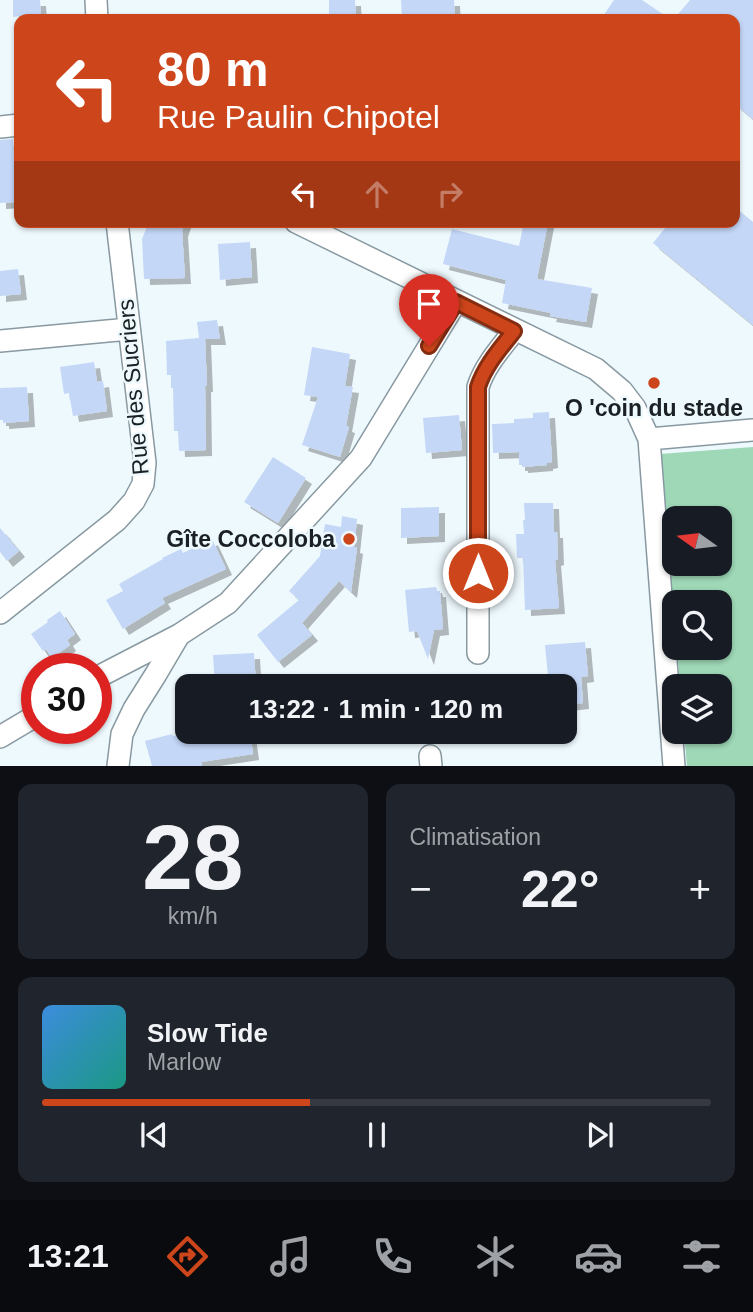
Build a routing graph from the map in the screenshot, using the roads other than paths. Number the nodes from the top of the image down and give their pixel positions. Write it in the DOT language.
graph roads {
  1 [pos="118,228"];
  2 [pos="308,228"];
  3 [pos="456,302"];
  4 [pos="129,329"];
  5 [pos="514,331"];
  6 [pos="0,341"];
  7 [pos="753,430"];
  8 [pos="649,439"];
  9 [pos="0,613"];
  10 [pos="178,635"];
  11 [pos="478,653"];
  12 [pos="112,670"];
  13 [pos="21,725"];
  14 [pos="0,737"];
  15 [pos="117,766"];
  16 [pos="674,766"];
  1 -- 4 [label="street, Rue des Sucriers"];
  2 -- 3 [label="street"];
  3 -- 5 [label="street"];
  3 -- 10 [label="street"];
  4 -- 6 [label="street"];
  4 -- 9 [label="street, Rue des Sucriers"];
  5 -- 8 [label="street"];
  5 -- 11 [label="street"];
  7 -- 8 [label="street"];
  8 -- 16 [label="street"];
  10 -- 12 [label="street"];
  10 -- 15 [label="street"];
  13 -- 14 [label="street"];
}
